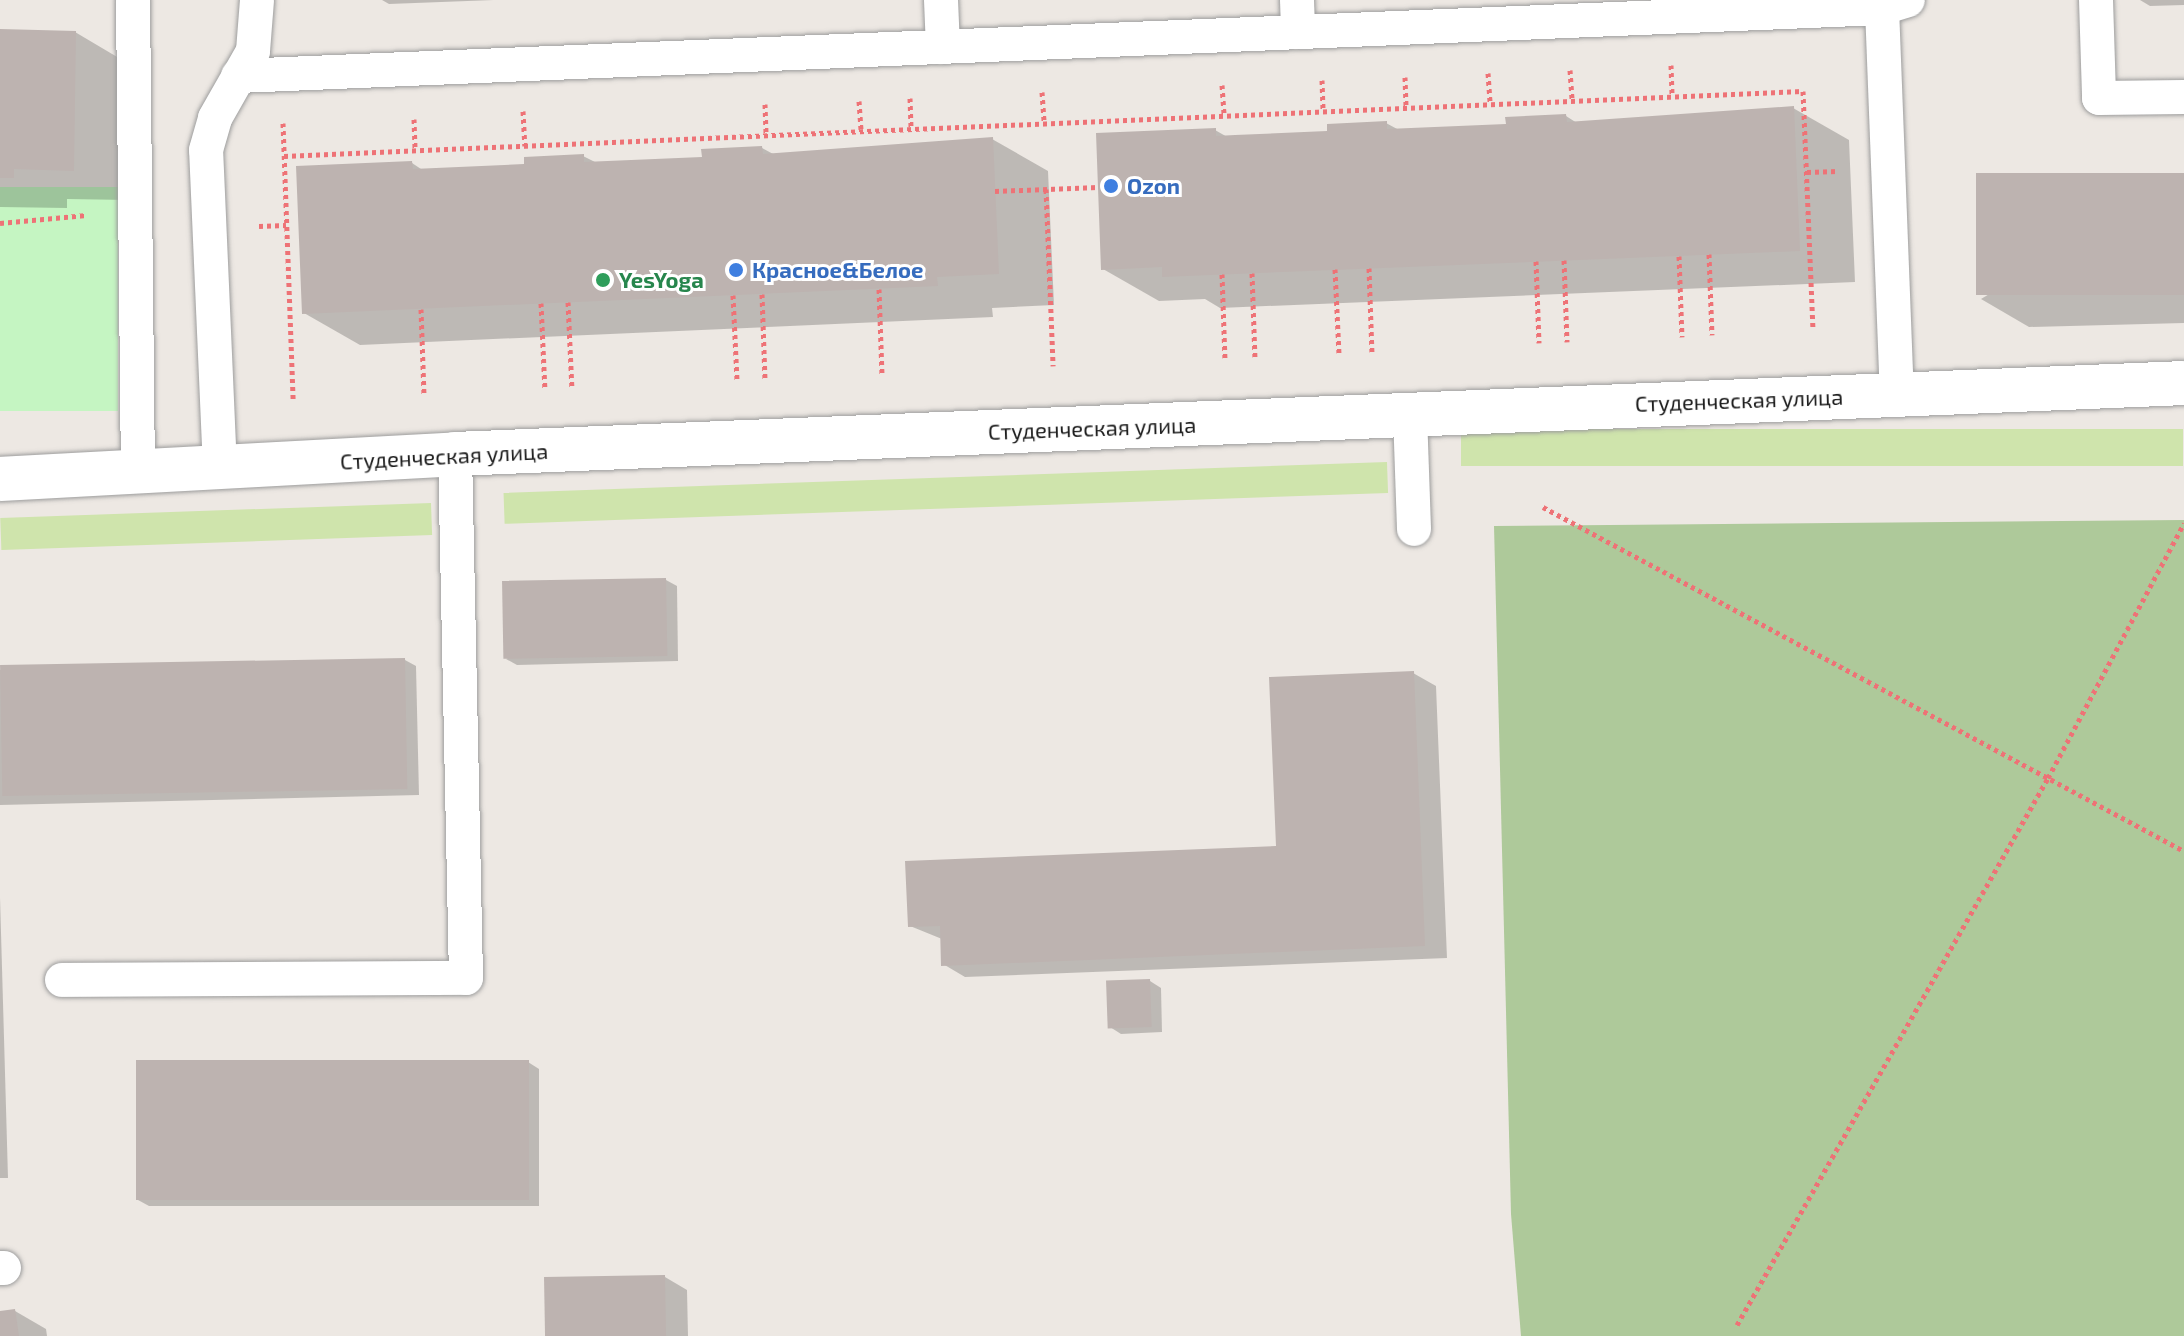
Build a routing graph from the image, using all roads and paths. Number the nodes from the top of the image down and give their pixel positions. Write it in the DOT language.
graph roads {
  1 [pos="133,0"];
  2 [pos="257,0"];
  3 [pos="941,0"];
  4 [pos="2096,0"];
  5 [pos="1895,4"];
  6 [pos="1584,10"];
  7 [pos="1297,16"];
  8 [pos="943,47"];
  9 [pos="281,75"];
  10 [pos="238,76"];
  11 [pos="2184,97"];
  12 [pos="284,156"];
  13 [pos="1098,187"];
  14 [pos="1046,189"];
  15 [pos="995,191"];
  16 [pos="135,210"];
  17 [pos="0,223"];
  18 [pos="1709,254"];
  19 [pos="1679,256"];
  20 [pos="1564,260"];
  21 [pos="1536,261"];
  22 [pos="1369,268"];
  23 [pos="1335,269"];
  24 [pos="1252,273"];
  25 [pos="1222,274"];
  26 [pos="879,289"];
  27 [pos="762,294"];
  28 [pos="733,295"];
  29 [pos="568,302"];
  30 [pos="541,303"];
  31 [pos="421,309"];
  32 [pos="1813,330"];
  33 [pos="1712,335"];
  34 [pos="1682,337"];
  35 [pos="1567,342"];
  36 [pos="1539,343"];
  37 [pos="1372,352"];
  38 [pos="1339,353"];
  39 [pos="1255,357"];
  40 [pos="1225,358"];
  41 [pos="1053,366"];
  42 [pos="882,374"];
  43 [pos="765,380"];
  44 [pos="737,381"];
  45 [pos="2184,383"];
  46 [pos="572,389"];
  47 [pos="545,390"];
  48 [pos="1897,393"];
  49 [pos="424,396"];
  50 [pos="293,402"];
  51 [pos="1410,414"];
  52 [pos="455,454"];
  53 [pos="220,469"];
  54 [pos="138,474"];
  55 [pos="0,479"];
  56 [pos="1543,507"];
  57 [pos="2184,523"];
  58 [pos="1414,529"];
  59 [pos="2048,778"];
  60 [pos="2184,851"];
  61 [pos="62,980"];
  62 [pos="1737,1325"];
  1 -- 16 [label="lane"];
  2 -- 10 [label="lane"];
  3 -- 8 [label="lane"];
  4 -- 11 [label="lane"];
  5 -- 6 [label="lane"];
  5 -- 48 [label="lane"];
  6 -- 7 [label="lane"];
  7 -- 8 [label="lane"];
  8 -- 9 [label="lane"];
  9 -- 10 [label="lane"];
  9 -- 12 [label="path"];
  10 -- 53 [label="lane"];
  12 -- 32 [label="path"];
  12 -- 50 [label="path"];
  13 -- 14 [label="path"];
  14 -- 15 [label="path"];
  14 -- 41 [label="path"];
  16 -- 17 [label="path"];
  16 -- 54 [label="lane"];
  18 -- 33 [label="path"];
  19 -- 34 [label="path"];
  20 -- 35 [label="path"];
  21 -- 36 [label="path"];
  22 -- 37 [label="path"];
  23 -- 38 [label="path"];
  24 -- 39 [label="path"];
  25 -- 40 [label="path"];
  26 -- 42 [label="path"];
  27 -- 43 [label="path"];
  28 -- 44 [label="path"];
  29 -- 46 [label="path"];
  30 -- 47 [label="path"];
  31 -- 49 [label="path"];
  45 -- 48 [label="street, Студенческая улица"];
  48 -- 51 [label="street, Студенческая улица"];
  51 -- 52 [label="street, Студенческая улица"];
  51 -- 58 [label="lane"];
  52 -- 53 [label="street, Студенческая улица"];
  52 -- 61 [label="lane"];
  53 -- 54 [label="street, Студенческая улица"];
  54 -- 55 [label="street, Студенческая улица"];
  56 -- 59 [label="path"];
  57 -- 59 [label="path"];
  59 -- 60 [label="path"];
  59 -- 62 [label="path"];
}
